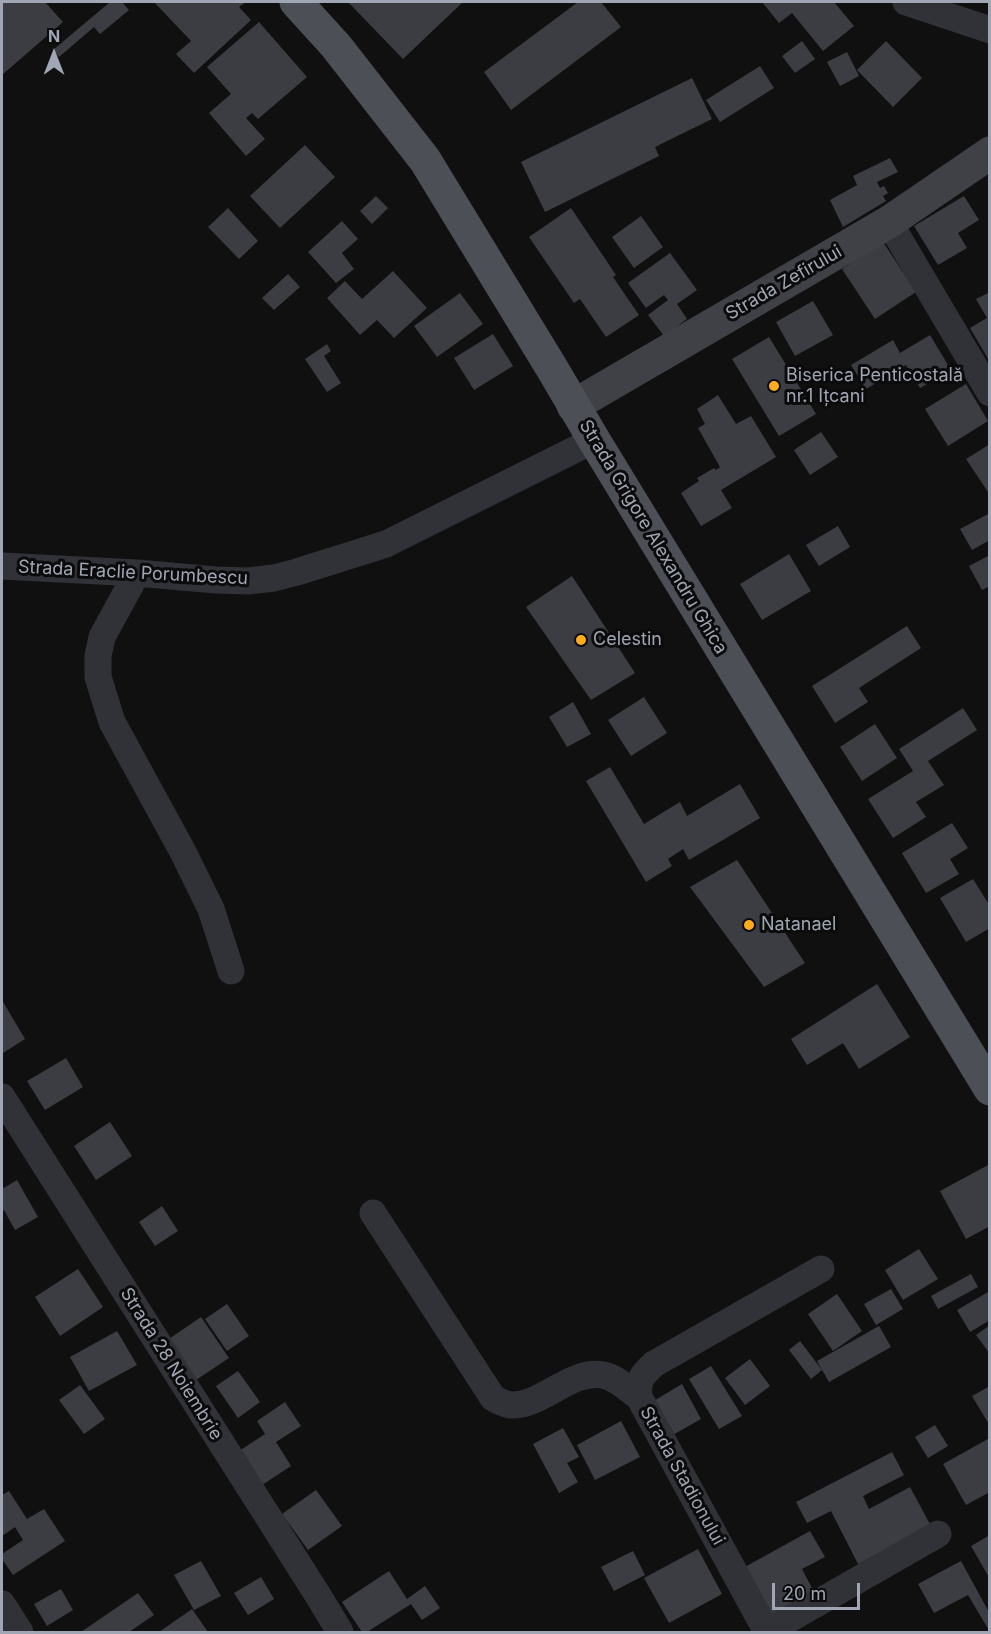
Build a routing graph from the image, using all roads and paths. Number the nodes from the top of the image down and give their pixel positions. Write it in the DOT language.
graph roads {
  1 [pos="296,2"];
  2 [pos="906,2"];
  3 [pos="990,30"];
  4 [pos="990,153"];
  5 [pos="889,222"];
  6 [pos="990,393"];
  7 [pos="573,406"];
  8 [pos="594,440"];
  9 [pos="2,566"];
  10 [pos="138,573"];
  11 [pos="231,971"];
  12 [pos="990,1089"];
  13 [pos="2,1097"];
  14 [pos="373,1213"];
  15 [pos="821,1269"];
  16 [pos="639,1397"];
  17 [pos="938,1534"];
  18 [pos="2,1604"];
  19 [pos="20,1632"];
  20 [pos="340,1632"];
  21 [pos="767,1632"];
  1 -- 7 [label="main road, Strada Grigore Alexandru Ghica"];
  2 -- 3 [label="street"];
  4 -- 5 [label="main road, Strada Zefirului"];
  5 -- 6 [label="street"];
  5 -- 7 [label="main road, Strada Zefirului"];
  7 -- 8 [label="main road, Strada Grigore Alexandru Ghica"];
  8 -- 10 [label="street, Strada Eraclie Porumbescu"];
  8 -- 12 [label="main road, Strada Grigore Alexandru Ghica"];
  9 -- 10 [label="street, Strada Eraclie Porumbescu"];
  10 -- 11 [label="street"];
  13 -- 20 [label="street, Strada 28 Noiembrie"];
  14 -- 16 [label="street"];
  15 -- 16 [label="street, Strada Stadionului"];
  16 -- 21 [label="street, Strada Stadionului"];
  17 -- 21 [label="street, Strada Stadionului"];
  18 -- 19 [label="street"];
}
